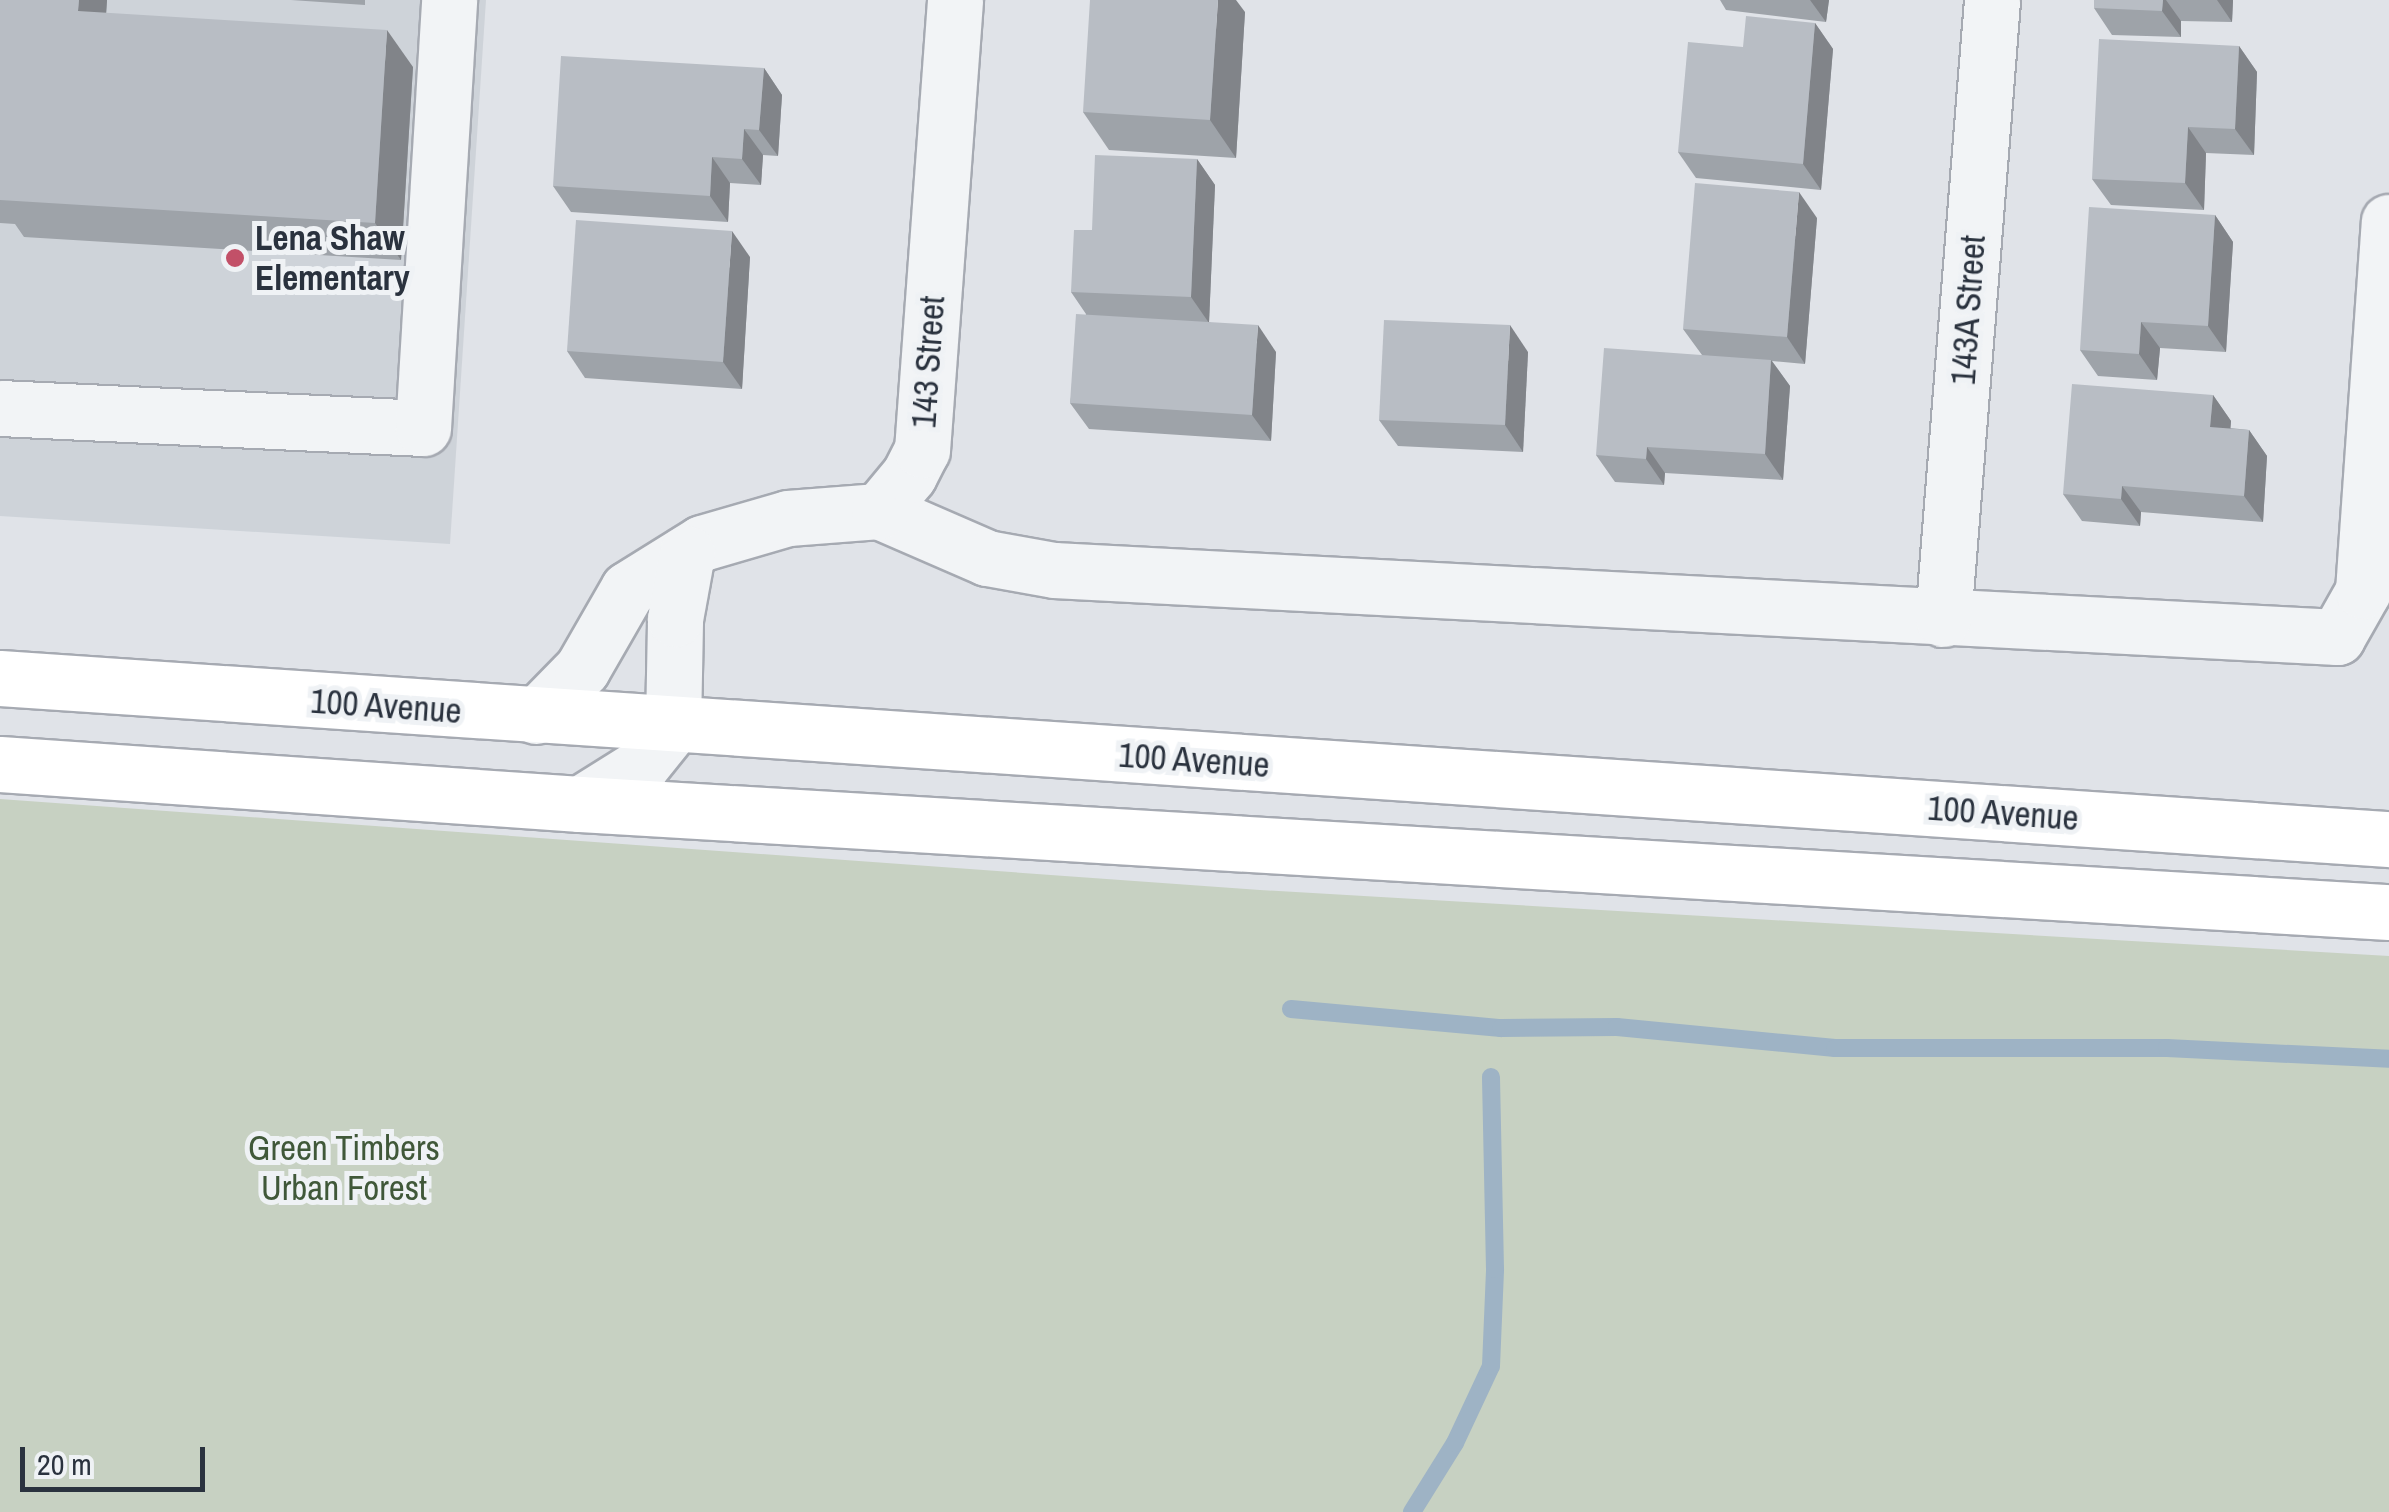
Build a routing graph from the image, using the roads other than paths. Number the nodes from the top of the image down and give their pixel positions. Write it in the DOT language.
graph roads {
  1 [pos="449,0"];
  2 [pos="955,0"];
  3 [pos="1992,0"];
  4 [pos="2389,222"];
  5 [pos="0,408"];
  6 [pos="879,511"];
  7 [pos="687,553"];
  8 [pos="1943,620"];
  9 [pos="0,678"];
  10 [pos="536,716"];
  11 [pos="674,726"];
  12 [pos="0,764"];
  13 [pos="580,804"];
  14 [pos="2389,839"];
  15 [pos="2389,912"];
  1 -- 5 [label="street"];
  2 -- 6 [label="street, 143 Street"];
  3 -- 8 [label="street, 143A Street"];
  4 -- 8 [label="street"];
  6 -- 7 [label="street"];
  6 -- 8 [label="street"];
  7 -- 10 [label="street"];
  7 -- 11 [label="street"];
  9 -- 10 [label="main road, 100 Avenue"];
  10 -- 11 [label="main road, 100 Avenue"];
  11 -- 13 [label="street"];
  11 -- 14 [label="main road, 100 Avenue"];
  12 -- 13 [label="main road"];
  13 -- 15 [label="main road"];
}
